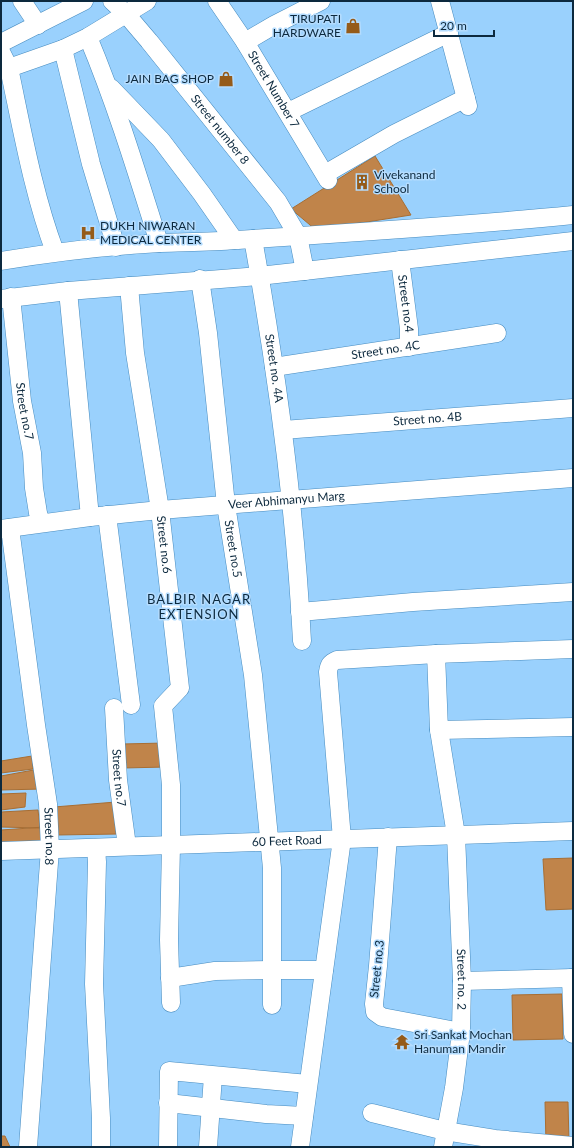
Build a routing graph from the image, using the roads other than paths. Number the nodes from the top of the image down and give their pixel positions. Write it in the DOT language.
graph roads {
  1 [pos="22,1"];
  2 [pos="84,1"];
  3 [pos="112,1"];
  4 [pos="147,1"];
  5 [pos="217,1"];
  6 [pos="321,1"];
  7 [pos="440,1"];
  8 [pos="126,14"];
  9 [pos="38,25"];
  10 [pos="448,33"];
  11 [pos="88,37"];
  12 [pos="245,42"];
  13 [pos="1,43"];
  14 [pos="63,49"];
  15 [pos="5,60"];
  16 [pos="107,83"];
  17 [pos="288,112"];
  18 [pos="573,215"];
  19 [pos="298,236"];
  20 [pos="253,239"];
  21 [pos="234,240"];
  22 [pos="573,241"];
  23 [pos="159,243"];
  24 [pos="116,247"];
  25 [pos="55,252"];
  26 [pos="400,260"];
  27 [pos="1,261"];
  28 [pos="305,271"];
  29 [pos="259,276"];
  30 [pos="200,279"];
  31 [pos="129,286"];
  32 [pos="68,290"];
  33 [pos="6,298"];
  34 [pos="497,333"];
  35 [pos="409,347"];
  36 [pos="274,367"];
  37 [pos="573,408"];
  38 [pos="283,430"];
  39 [pos="573,478"];
  40 [pos="291,499"];
  41 [pos="226,505"];
  42 [pos="160,510"];
  43 [pos="99,516"];
  44 [pos="41,523"];
  45 [pos="6,528"];
  46 [pos="573,592"];
  47 [pos="300,612"];
  48 [pos="302,641"];
  49 [pos="573,649"];
  50 [pos="436,654"];
  51 [pos="573,727"];
  52 [pos="440,730"];
  53 [pos="573,831"];
  54 [pos="456,835"];
  55 [pos="388,837"];
  56 [pos="342,839"];
  57 [pos="270,841"];
  58 [pos="171,845"];
  59 [pos="127,846"];
  60 [pos="96,848"];
  61 [pos="50,849"];
  62 [pos="1,851"];
  63 [pos="272,970"];
  64 [pos="324,970"];
  65 [pos="170,978"];
  66 [pos="572,978"];
  67 [pos="462,981"];
  68 [pos="171,1002"];
  69 [pos="272,1005"];
  70 [pos="461,1032"];
  71 [pos="573,1034"];
  72 [pos="213,1076"];
  73 [pos="308,1084"];
  74 [pos="168,1103"];
  75 [pos="212,1108"];
  76 [pos="372,1113"];
  77 [pos="304,1116"];
  78 [pos="444,1139"];
  79 [pos="573,1146"];
  80 [pos="28,1147"];
  81 [pos="101,1147"];
  82 [pos="168,1147"];
  83 [pos="208,1147"];
  84 [pos="300,1147"];
  1 -- 9 [label="street"];
  2 -- 9 [label="street"];
  3 -- 8 [label="street, Street number 8"];
  4 -- 8 [label="street"];
  5 -- 12 [label="street, Street Number 7"];
  6 -- 12 [label="street"];
  7 -- 10 [label="street"];
  8 -- 11 [label="street"];
  8 -- 19 [label="street, Street number 8"];
  9 -- 13 [label="street"];
  10 -- 17 [label="street"];
  10 -- 17 [label="street, Street Number 7"];
  11 -- 14 [label="street"];
  11 -- 16 [label="street"];
  12 -- 17 [label="street, Street Number 7"];
  14 -- 15 [label="street"];
  14 -- 24 [label="street"];
  15 -- 25 [label="street"];
  16 -- 21 [label="street"];
  16 -- 23 [label="street"];
  18 -- 19 [label="street"];
  19 -- 20 [label="street"];
  19 -- 28 [label="street, Street number 8"];
  20 -- 21 [label="street"];
  20 -- 29 [label="street, Street no. 4A"];
  21 -- 23 [label="street"];
  22 -- 26 [label="street"];
  23 -- 24 [label="street"];
  24 -- 25 [label="street"];
  25 -- 27 [label="street"];
  26 -- 28 [label="street"];
  26 -- 35 [label="street, Street no.4"];
  28 -- 29 [label="street"];
  29 -- 30 [label="street"];
  29 -- 36 [label="street, Street no. 4A"];
  30 -- 31 [label="street"];
  30 -- 41 [label="street, Street no.5"];
  31 -- 32 [label="street"];
  31 -- 42 [label="street, Street no.6"];
  32 -- 33 [label="street"];
  32 -- 43 [label="street, Street no.7"];
  33 -- 44 [label="street, Street no.7"];
  34 -- 35 [label="street, Street no. 4C"];
  35 -- 36 [label="street, Street no. 4C"];
  36 -- 38 [label="street, Street no. 4A"];
  37 -- 38 [label="street, Street no. 4B"];
  38 -- 40 [label="street, Street no. 4A"];
  39 -- 40 [label="street, Veer Abhimanyu Marg"];
  40 -- 41 [label="street, Veer Abhimanyu Marg"];
  40 -- 47 [label="street, Street no. 4A"];
  41 -- 42 [label="street, Veer Abhimanyu Marg"];
  41 -- 57 [label="street, Street no.5"];
  42 -- 43 [label="street, Veer Abhimanyu Marg"];
  42 -- 58 [label="street, Street no.6"];
  43 -- 44 [label="street, Veer Abhimanyu Marg"];
  43 -- 59 [label="street, Street no.7"];
  44 -- 45 [label="street, Veer Abhimanyu Marg"];
  45 -- 61 [label="street, Street no.8"];
  46 -- 47 [label="street"];
  47 -- 48 [label="street, Street no. 4A"];
  49 -- 50 [label="street"];
  50 -- 52 [label="street, Street no. 2"];
  50 -- 56 [label="street"];
  51 -- 52 [label="street"];
  52 -- 54 [label="street, Street no. 2"];
  53 -- 54 [label="street, 60 Feet Road"];
  54 -- 55 [label="street, 60 Feet Road"];
  54 -- 67 [label="street, Street no. 2"];
  55 -- 56 [label="street, 60 Feet Road"];
  55 -- 70 [label="street, Street no.3"];
  56 -- 57 [label="street, 60 Feet Road"];
  56 -- 64 [label="street"];
  57 -- 58 [label="street, 60 Feet Road"];
  57 -- 63 [label="street, Street no.5"];
  58 -- 59 [label="street, 60 Feet Road"];
  58 -- 65 [label="street, Street no.6"];
  59 -- 60 [label="street, 60 Feet Road"];
  60 -- 61 [label="street, 60 Feet Road"];
  60 -- 81 [label="street"];
  61 -- 62 [label="street, 60 Feet Road"];
  61 -- 80 [label="street, Street no.8"];
  63 -- 64 [label="street"];
  63 -- 65 [label="street"];
  63 -- 69 [label="street, Street no.5"];
  64 -- 73 [label="street"];
  65 -- 68 [label="street, Street no.6"];
  66 -- 67 [label="street"];
  66 -- 71 [label="street"];
  67 -- 70 [label="street, Street no. 2"];
  70 -- 78 [label="street, Street no. 2"];
  72 -- 73 [label="street"];
  72 -- 74 [label="street"];
  72 -- 75 [label="street"];
  73 -- 77 [label="street"];
  74 -- 75 [label="street"];
  74 -- 82 [label="street"];
  75 -- 77 [label="street"];
  75 -- 83 [label="street"];
  76 -- 78 [label="street"];
  77 -- 84 [label="street"];
  78 -- 79 [label="street"];
}
